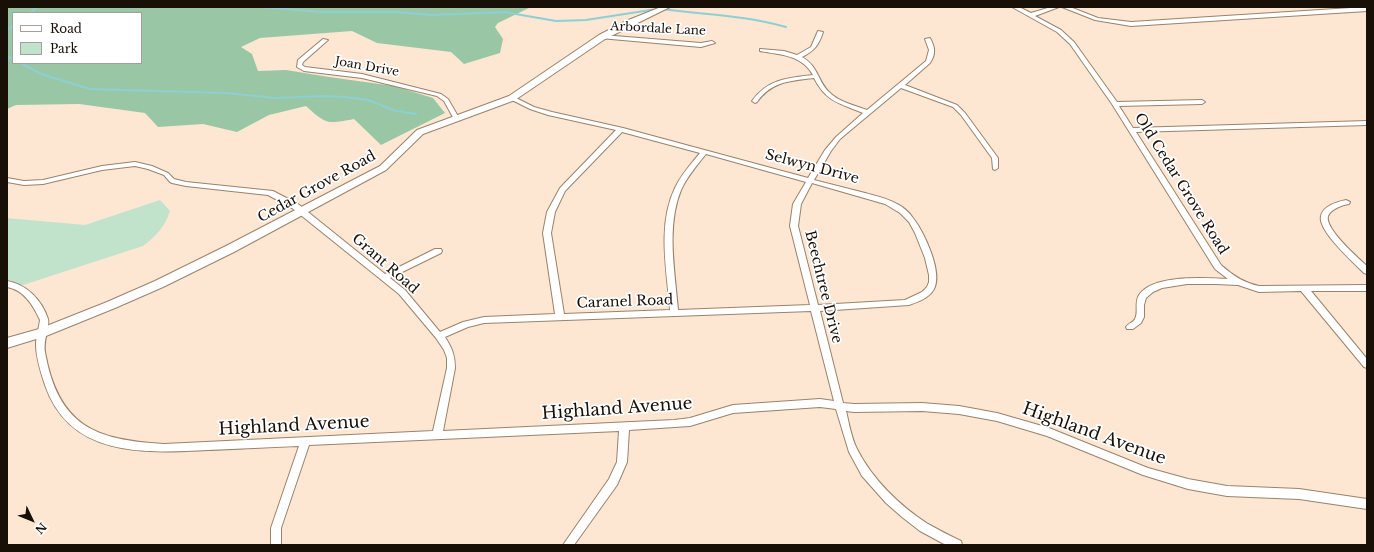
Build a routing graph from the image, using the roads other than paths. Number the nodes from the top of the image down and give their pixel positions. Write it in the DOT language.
graph roads {
  1 [pos="667,7"];
  2 [pos="1015,7"];
  3 [pos="1056,7"];
  4 [pos="1064,7"];
  5 [pos="1367,9"];
  6 [pos="1031,15"];
  7 [pos="820,32"];
  8 [pos="602,37"];
  9 [pos="928,38"];
  10 [pos="325,40"];
  11 [pos="712,43"];
  12 [pos="762,50"];
  13 [pos="798,57"];
  14 [pos="817,76"];
  15 [pos="900,85"];
  16 [pos="512,98"];
  17 [pos="755,101"];
  18 [pos="1202,102"];
  19 [pos="1115,104"];
  20 [pos="868,112"];
  21 [pos="456,118"];
  22 [pos="1367,123"];
  23 [pos="621,129"];
  24 [pos="1131,130"];
  25 [pos="704,152"];
  26 [pos="994,168"];
  27 [pos="7,180"];
  28 [pos="811,180"];
  29 [pos="1346,202"];
  30 [pos="302,212"];
  31 [pos="438,251"];
  32 [pos="1367,272"];
  33 [pos="385,277"];
  34 [pos="1239,282"];
  35 [pos="7,284"];
  36 [pos="1367,288"];
  37 [pos="1304,289"];
  38 [pos="814,308"];
  39 [pos="674,313"];
  40 [pos="560,317"];
  41 [pos="1130,327"];
  42 [pos="42,333"];
  43 [pos="439,336"];
  44 [pos="7,343"];
  45 [pos="1367,365"];
  46 [pos="840,406"];
  47 [pos="624,426"];
  48 [pos="437,436"];
  49 [pos="306,441"];
  50 [pos="1367,504"];
  51 [pos="276,545"];
  52 [pos="568,545"];
  53 [pos="958,545"];
  1 -- 8 [label="street, Cedar Grove Road"];
  2 -- 6 [label="street, Old Cedar Grove Road"];
  3 -- 6 [label="street"];
  4 -- 5 [label="street"];
  6 -- 19 [label="street, Old Cedar Grove Road"];
  7 -- 13 [label="street"];
  8 -- 11 [label="street, Arbordale Lane"];
  8 -- 16 [label="street, Cedar Grove Road"];
  9 -- 15 [label="street, Beechtree Drive"];
  10 -- 21 [label="street, Joan Drive"];
  12 -- 13 [label="street"];
  13 -- 14 [label="street"];
  14 -- 17 [label="street"];
  14 -- 20 [label="street"];
  15 -- 20 [label="street, Beechtree Drive"];
  15 -- 26 [label="street"];
  16 -- 21 [label="street, Cedar Grove Road"];
  16 -- 23 [label="street, Selwyn Drive"];
  18 -- 19 [label="street"];
  19 -- 24 [label="street, Old Cedar Grove Road"];
  20 -- 28 [label="street, Beechtree Drive"];
  21 -- 30 [label="street, Cedar Grove Road"];
  22 -- 24 [label="street"];
  23 -- 25 [label="street, Selwyn Drive"];
  23 -- 40 [label="street"];
  24 -- 34 [label="street, Old Cedar Grove Road"];
  25 -- 28 [label="street, Selwyn Drive"];
  25 -- 39 [label="street"];
  27 -- 30 [label="street, Grant Road"];
  28 -- 38 [label="street, Beechtree Drive"];
  28 -- 38 [label="street, Selwyn Drive"];
  29 -- 32 [label="street"];
  30 -- 33 [label="street, Grant Road"];
  30 -- 42 [label="street, Cedar Grove Road"];
  31 -- 33 [label="street"];
  33 -- 43 [label="street, Grant Road"];
  34 -- 37 [label="street, Old Cedar Grove Road"];
  34 -- 41 [label="street"];
  35 -- 42 [label="street, Highland Avenue"];
  36 -- 37 [label="street, Old Cedar Grove Road"];
  37 -- 45 [label="street"];
  38 -- 39 [label="street, Caranel Road"];
  38 -- 46 [label="street, Beechtree Drive"];
  39 -- 40 [label="street, Caranel Road"];
  40 -- 43 [label="street, Caranel Road"];
  42 -- 44 [label="street, Cedar Grove Road"];
  42 -- 49 [label="street, Highland Avenue"];
  43 -- 48 [label="street, Grant Road"];
  46 -- 47 [label="street, Highland Avenue"];
  46 -- 50 [label="street, Highland Avenue"];
  46 -- 53 [label="street, Beechtree Drive"];
  47 -- 48 [label="street, Highland Avenue"];
  47 -- 52 [label="street"];
  48 -- 49 [label="street, Highland Avenue"];
  49 -- 51 [label="street"];
}
